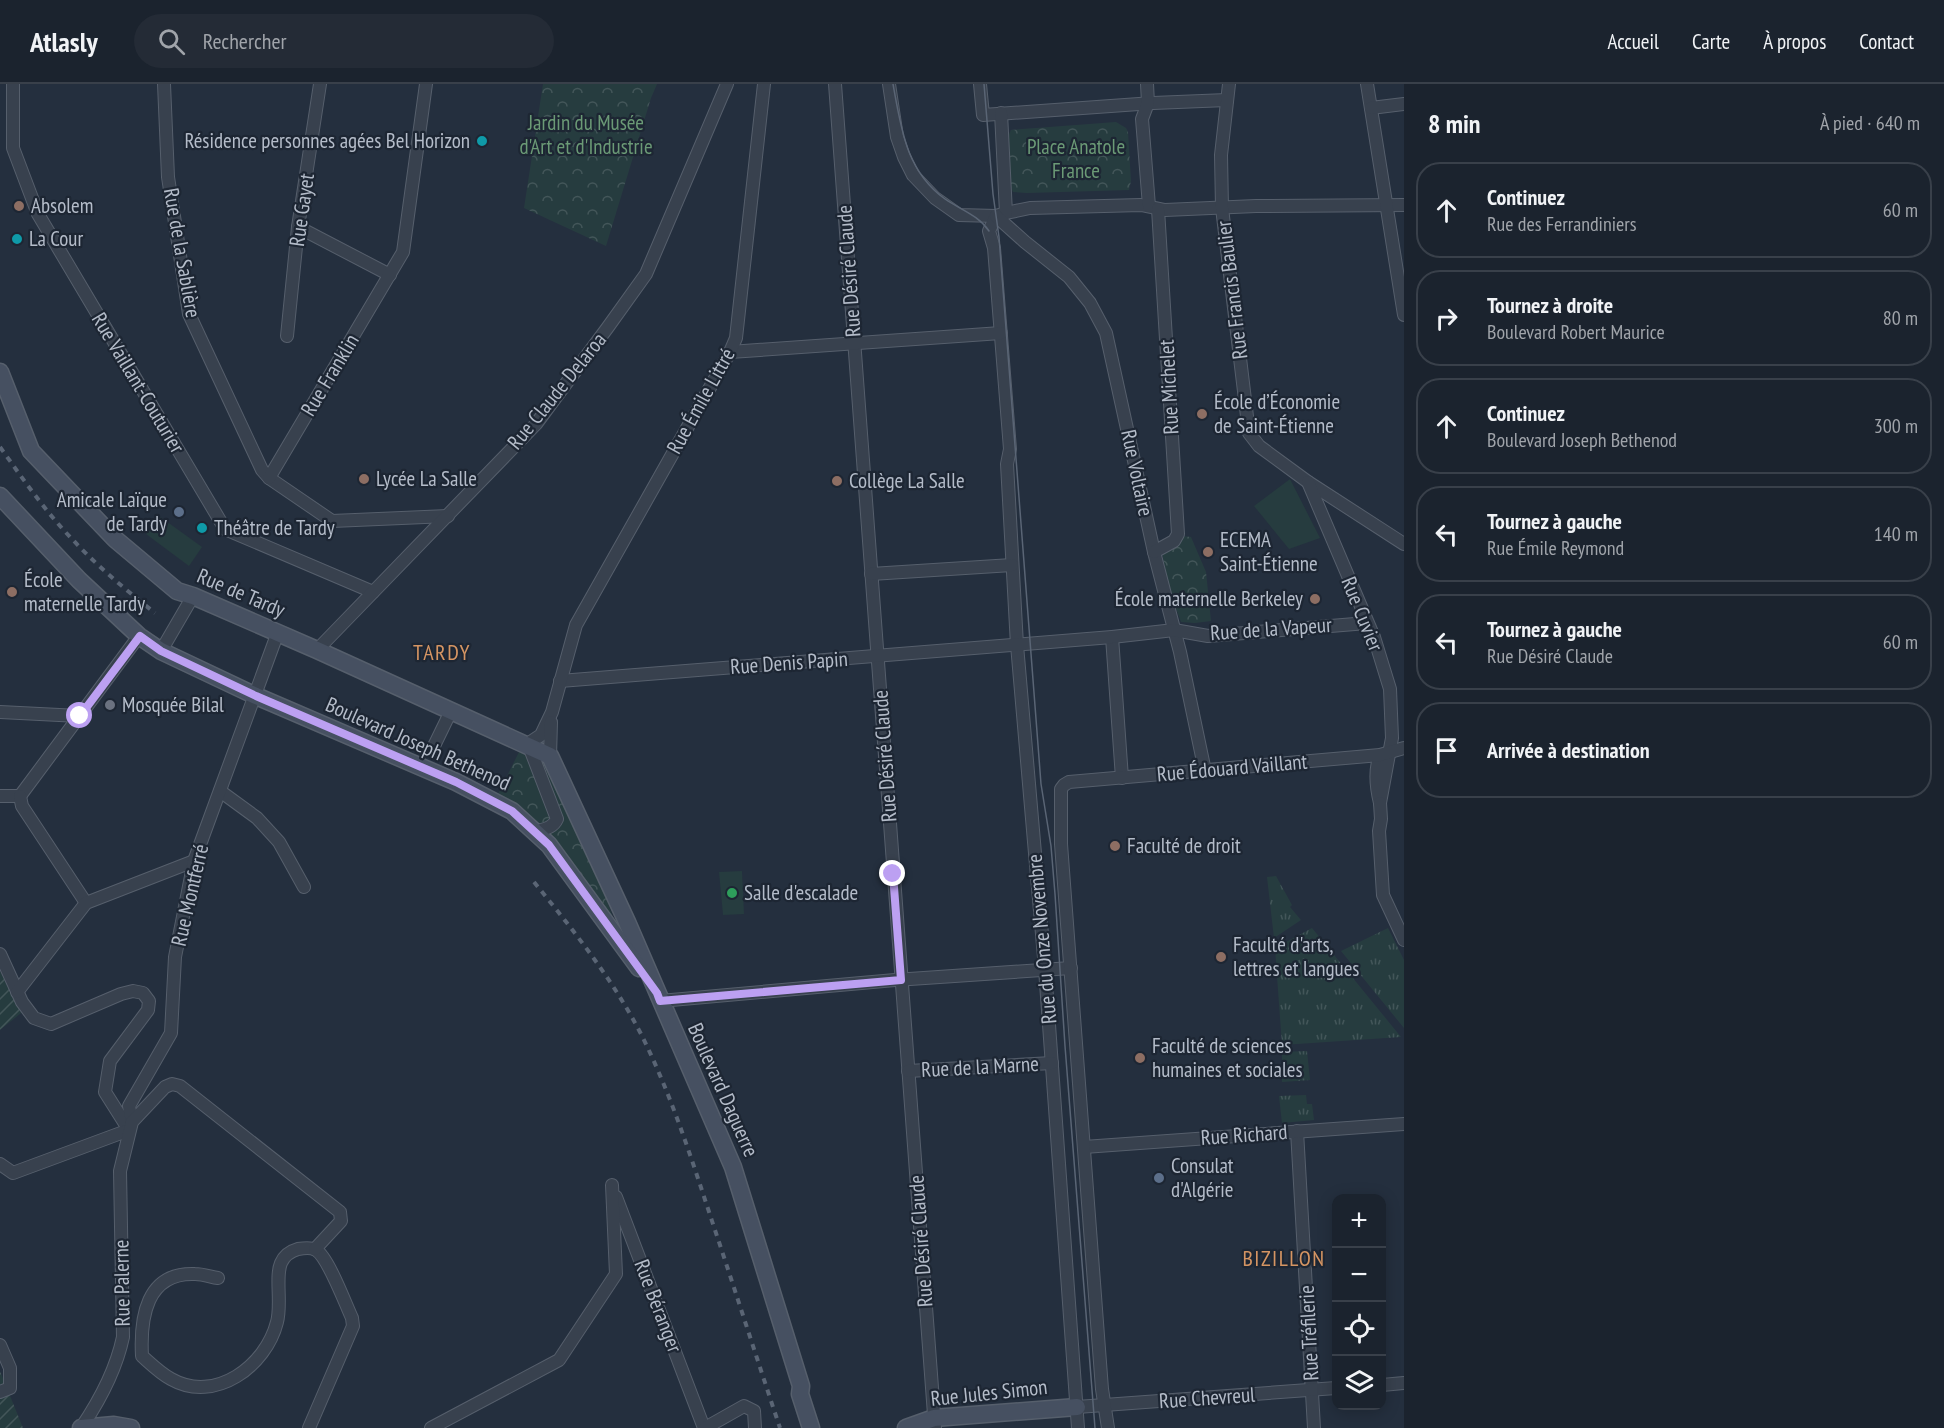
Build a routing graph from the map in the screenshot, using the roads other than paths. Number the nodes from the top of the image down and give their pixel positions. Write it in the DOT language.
graph roads {
  1 [pos="13,84"];
  2 [pos="164,84"];
  3 [pos="320,84"];
  4 [pos="426,84"];
  5 [pos="727,84"];
  6 [pos="764,84"];
  7 [pos="835,84"];
  8 [pos="889,84"];
  9 [pos="980,84"];
  10 [pos="1147,84"];
  11 [pos="1229,84"];
  12 [pos="1367,84"];
  13 [pos="1227,100"];
  14 [pos="1149,103"];
  15 [pos="1404,104"];
  16 [pos="1371,108"];
  17 [pos="1001,113"];
  18 [pos="1387,205"];
  19 [pos="1404,205"];
  20 [pos="1153,207"];
  21 [pos="1222,208"];
  22 [pos="1001,214"];
  23 [pos="298,227"];
  24 [pos="390,275"];
  25 [pos="1404,315"];
  26 [pos="1001,333"];
  27 [pos="287,336"];
  28 [pos="855,343"];
  29 [pos="730,352"];
  30 [pos="0,372"];
  31 [pos="269,478"];
  32 [pos="1308,482"];
  33 [pos="0,496"];
  34 [pos="448,516"];
  35 [pos="1404,544"];
  36 [pos="1154,552"];
  37 [pos="1012,565"];
  38 [pos="871,574"];
  39 [pos="373,592"];
  40 [pos="193,596"];
  41 [pos="1367,623"];
  42 [pos="1174,630"];
  43 [pos="278,632"];
  44 [pos="140,636"];
  45 [pos="1113,637"];
  46 [pos="1017,645"];
  47 [pos="317,650"];
  48 [pos="161,651"];
  49 [pos="877,656"];
  50 [pos="560,681"];
  51 [pos="256,696"];
  52 [pos="451,711"];
  53 [pos="0,712"];
  54 [pos="552,712"];
  55 [pos="80,716"];
  56 [pos="528,746"];
  57 [pos="433,748"];
  58 [pos="1404,748"];
  59 [pos="1385,753"];
  60 [pos="550,756"];
  61 [pos="1205,771"];
  62 [pos="1122,778"];
  63 [pos="1061,789"];
  64 [pos="220,791"];
  65 [pos="0,796"];
  66 [pos="20,796"];
  67 [pos="535,832"];
  68 [pos="194,861"];
  69 [pos="304,887"];
  70 [pos="86,903"];
  71 [pos="627,922"];
  72 [pos="1404,940"];
  73 [pos="626,949"];
  74 [pos="0,954"];
  75 [pos="1071,968"];
  76 [pos="1045,969"];
  77 [pos="901,980"];
  78 [pos="17,992"];
  79 [pos="659,997"];
  80 [pos="1052,1064"];
  81 [pos="908,1071"];
  82 [pos="1404,1124"];
  83 [pos="130,1126"];
  84 [pos="1297,1131"];
  85 [pos="1084,1146"];
  86 [pos="0,1164"];
  87 [pos="315,1249"];
  88 [pos="218,1278"];
  89 [pos="0,1345"];
  90 [pos="120,1353"];
  91 [pos="142,1356"];
  92 [pos="1404,1383"];
  93 [pos="1386,1385"];
  94 [pos="801,1386"];
  95 [pos="1332,1388"];
  96 [pos="1312,1390"];
  97 [pos="0,1392"];
  98 [pos="1104,1406"];
  99 [pos="1077,1407"];
  100 [pos="934,1423"];
  101 [pos="81,1428"];
  102 [pos="131,1428"];
  103 [pos="309,1428"];
  104 [pos="431,1428"];
  105 [pos="704,1428"];
  106 [pos="755,1428"];
  107 [pos="811,1428"];
  108 [pos="820,1428"];
  109 [pos="906,1428"];
  110 [pos="1078,1428"];
  111 [pos="1108,1428"];
  112 [pos="1314,1428"];
  1 -- 39 [label="street, Rue Vaillant-Couturier"];
  2 -- 31 [label="street, Rue de la Sablière"];
  3 -- 23 [label="street, Rue Gayet"];
  4 -- 24 [label="street, Rue Franklin"];
  5 -- 34 [label="street, Rue Claude Delaroa"];
  6 -- 29 [label="street, Rue Émile Littré"];
  7 -- 28 [label="street, Rue Désiré Claude"];
  8 -- 22 [label="street"];
  9 -- 17 [label="street"];
  10 -- 14 [label="street, Rue Michelet"];
  11 -- 13 [label="street, Rue Francis Baulier"];
  12 -- 16 [label="street"];
  13 -- 14 [label="street"];
  13 -- 21 [label="street, Rue Francis Baulier"];
  14 -- 17 [label="street"];
  14 -- 20 [label="street, Rue Michelet"];
  15 -- 16 [label="street"];
  16 -- 18 [label="street"];
  17 -- 22 [label="street"];
  18 -- 19 [label="street"];
  18 -- 21 [label="street"];
  18 -- 25 [label="street"];
  20 -- 21 [label="street"];
  20 -- 22 [label="street"];
  20 -- 36 [label="street, Rue Michelet"];
  21 -- 32 [label="street, Rue Francis Baulier"];
  22 -- 26 [label="street, Rue du Onze Novembre"];
  22 -- 36 [label="street, Rue Voltaire"];
  23 -- 24 [label="street"];
  23 -- 27 [label="street, Rue Gayet"];
  24 -- 31 [label="street, Rue Franklin"];
  26 -- 28 [label="street"];
  26 -- 37 [label="street, Rue du Onze Novembre"];
  28 -- 29 [label="street"];
  28 -- 38 [label="street, Rue Désiré Claude"];
  29 -- 50 [label="street, Rue Émile Littré"];
  30 -- 40 [label="main road, Rue de Tardy"];
  31 -- 34 [label="street"];
  32 -- 35 [label="street, Rue Francis Baulier"];
  32 -- 41 [label="street, Rue Cuvier"];
  33 -- 44 [label="main road, Boulevard Joseph Bethenod"];
  34 -- 39 [label="street, Rue Claude Delaroa"];
  36 -- 42 [label="street, Rue Voltaire"];
  37 -- 38 [label="street"];
  37 -- 46 [label="street, Rue du Onze Novembre"];
  38 -- 49 [label="street, Rue Désiré Claude"];
  39 -- 47 [label="street, Rue Claude Delaroa"];
  40 -- 43 [label="main road, Rue de Tardy"];
  40 -- 48 [label="street"];
  41 -- 42 [label="street, Rue de la Vapeur"];
  41 -- 59 [label="street, Rue Cuvier"];
  42 -- 45 [label="street, Rue de la Vapeur"];
  42 -- 61 [label="street, Rue Voltaire"];
  43 -- 47 [label="main road, Rue de Tardy"];
  43 -- 51 [label="street, Rue Montferré"];
  44 -- 48 [label="main road, Boulevard Joseph Bethenod"];
  44 -- 55 [label="street"];
  45 -- 46 [label="street, Rue Denis Papin"];
  45 -- 62 [label="street"];
  46 -- 49 [label="street, Rue Denis Papin"];
  46 -- 76 [label="street, Rue du Onze Novembre"];
  47 -- 52 [label="main road, Rue de Tardy"];
  48 -- 51 [label="main road, Boulevard Joseph Bethenod"];
  49 -- 50 [label="street, Rue Denis Papin"];
  49 -- 77 [label="street, Rue Désiré Claude"];
  50 -- 54 [label="street, Rue Émile Littré"];
  51 -- 64 [label="street, Rue Montferré"];
  51 -- 67 [label="main road, Boulevard Joseph Bethenod"];
  52 -- 56 [label="main road, Rue de Tardy"];
  52 -- 57 [label="street"];
  53 -- 55 [label="street"];
  54 -- 56 [label="street"];
  54 -- 60 [label="street"];
  55 -- 66 [label="street"];
  56 -- 60 [label="main road, Rue de Tardy"];
  56 -- 67 [label="street"];
  58 -- 59 [label="street, Rue Édouard Vaillant"];
  59 -- 61 [label="street, Rue Édouard Vaillant"];
  59 -- 72 [label="street, Rue Cuvier"];
  60 -- 71 [label="main road, Boulevard Daguerre"];
  61 -- 62 [label="street, Rue Édouard Vaillant"];
  62 -- 63 [label="street, Rue Édouard Vaillant"];
  63 -- 75 [label="street, Rue du Onze Novembre"];
  64 -- 68 [label="street, Rue Montferré"];
  64 -- 69 [label="street"];
  65 -- 66 [label="street"];
  66 -- 70 [label="street"];
  67 -- 73 [label="main road, Boulevard Joseph Bethenod"];
  68 -- 70 [label="street"];
  68 -- 83 [label="street, Rue Montferré"];
  70 -- 78 [label="street"];
  71 -- 73 [label="main road"];
  71 -- 79 [label="main road, Boulevard Daguerre"];
  73 -- 79 [label="main road, Boulevard Joseph Bethenod"];
  74 -- 78 [label="street"];
  75 -- 76 [label="street"];
  75 -- 85 [label="street, Rue du Onze Novembre"];
  76 -- 77 [label="street"];
  76 -- 80 [label="street, Rue du Onze Novembre"];
  77 -- 79 [label="street"];
  77 -- 81 [label="street, Rue Désiré Claude"];
  78 -- 83 [label="street"];
  79 -- 94 [label="main road, Boulevard Daguerre"];
  80 -- 81 [label="street, Rue de la Marne"];
  80 -- 99 [label="street, Rue du Onze Novembre"];
  81 -- 100 [label="street, Rue Désiré Claude"];
  82 -- 84 [label="street, Rue Richard"];
  83 -- 86 [label="street"];
  83 -- 87 [label="street"];
  83 -- 90 [label="street, Rue Palerne"];
  84 -- 85 [label="street, Rue Richard"];
  84 -- 96 [label="street, Rue Tréfilerie"];
  85 -- 98 [label="street, Rue du Onze Novembre"];
  87 -- 91 [label="street"];
  87 -- 103 [label="street"];
  88 -- 91 [label="street"];
  89 -- 97 [label="street"];
  90 -- 91 [label="street"];
  90 -- 101 [label="street, Rue Palerne"];
  92 -- 93 [label="street"];
  94 -- 107 [label="main road, Boulevard Daguerre"];
  94 -- 108 [label="main road, Boulevard Daguerre"];
  95 -- 96 [label="street, Rue Chevreul"];
  96 -- 98 [label="street, Rue Chevreul"];
  96 -- 112 [label="street, Rue Tréfilerie"];
  98 -- 99 [label="street, Rue Chevreul"];
  98 -- 111 [label="street, Rue du Onze Novembre"];
  99 -- 100 [label="main road, Rue Jules Simon"];
  99 -- 110 [label="street, Rue du Onze Novembre"];
  100 -- 109 [label="main road, Rue Jules Simon"];
  101 -- 102 [label="main road"];
  104 -- 105 [label="street, Rue Béranger"];
  105 -- 106 [label="street"];
}
